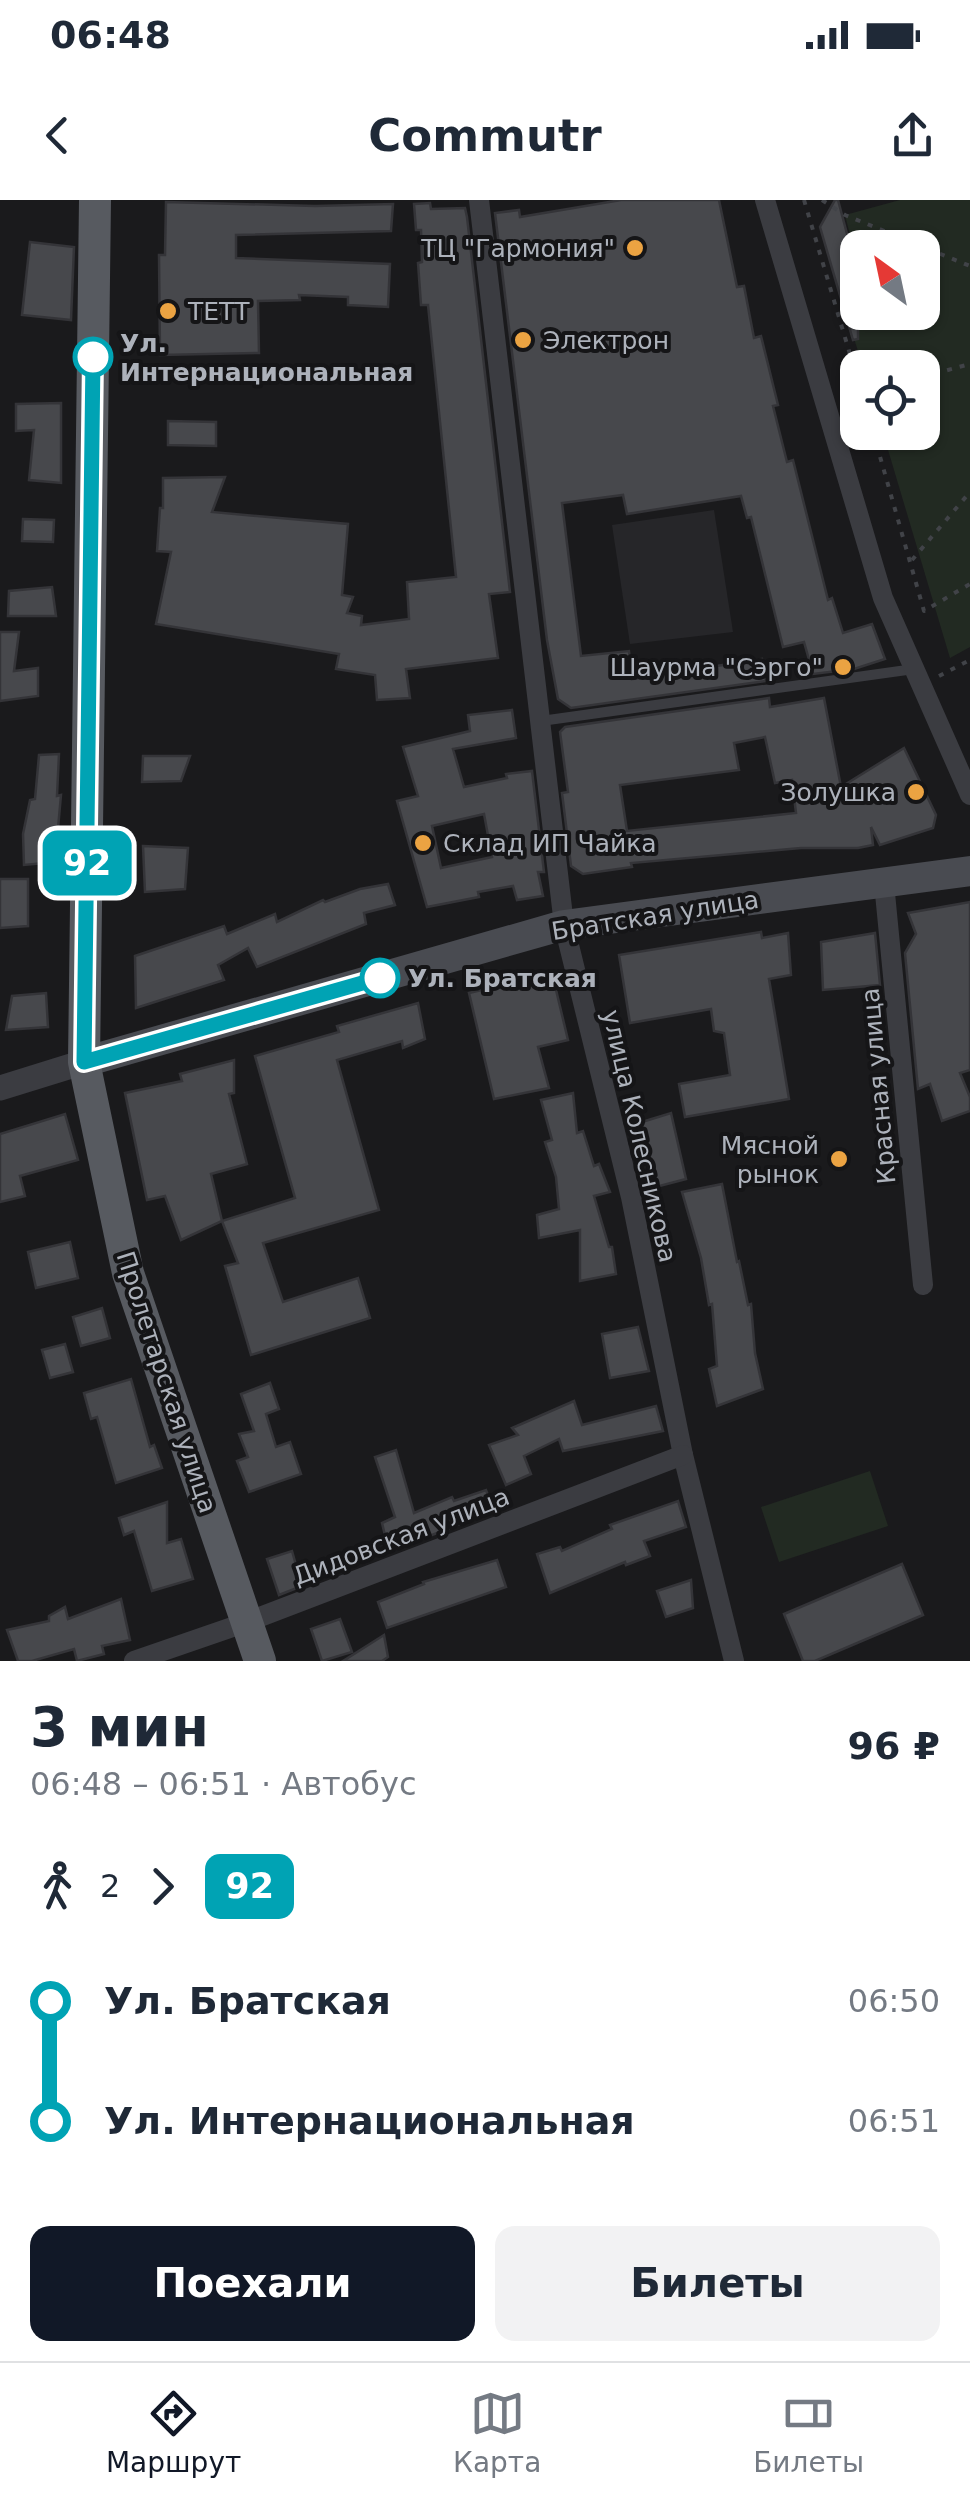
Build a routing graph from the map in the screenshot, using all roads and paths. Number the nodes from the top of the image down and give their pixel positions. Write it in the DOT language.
graph roads {
  1 [pos="95,200"];
  2 [pos="478,200"];
  3 [pos="764,200"];
  4 [pos="804,200"];
  5 [pos="822,200"];
  6 [pos="970,266"];
  7 [pos="849,350"];
  8 [pos="970,364"];
  9 [pos="940,372"];
  10 [pos="878,450"];
  11 [pos="970,492"];
  12 [pos="912,560"];
  13 [pos="970,584"];
  14 [pos="970,660"];
  15 [pos="918,677"];
  16 [pos="540,722"];
  17 [pos="970,795"];
  18 [pos="970,871"];
  19 [pos="884,883"];
  20 [pos="564,925"];
  21 [pos="84,1062"];
  22 [pos="0,1088"];
  23 [pos="923,1285"];
  24 [pos="684,1455"];
  25 [pos="247,1622"];
  26 [pos="134,1661"];
  27 [pos="260,1661"];
  28 [pos="734,1661"];
  1 -- 21 [label="main road, Пролетарская улица"];
  2 -- 16 [label="street, улица Колесникова"];
  3 -- 15 [label="street"];
  4 -- 7 [label="path"];
  5 -- 6 [label="path"];
  8 -- 9 [label="path"];
  10 -- 12 [label="path"];
  11 -- 12 [label="path"];
  12 -- 13 [label="path"];
  14 -- 15 [label="path"];
  15 -- 16 [label="lane"];
  15 -- 17 [label="street"];
  16 -- 20 [label="street, улица Колесникова"];
  18 -- 19 [label="main road, Братская улица"];
  19 -- 20 [label="main road, Братская улица"];
  19 -- 23 [label="street, Красная улица"];
  20 -- 21 [label="main road, Братская улица"];
  20 -- 24 [label="street, улица Колесникова"];
  21 -- 22 [label="street, Братская улица"];
  21 -- 25 [label="main road, Пролетарская улица"];
  24 -- 25 [label="street, Дидовская улица"];
  24 -- 28 [label="street, улица Колесникова"];
  25 -- 26 [label="street, Дидовская улица"];
  25 -- 27 [label="main road, Пролетарская улица"];
}
